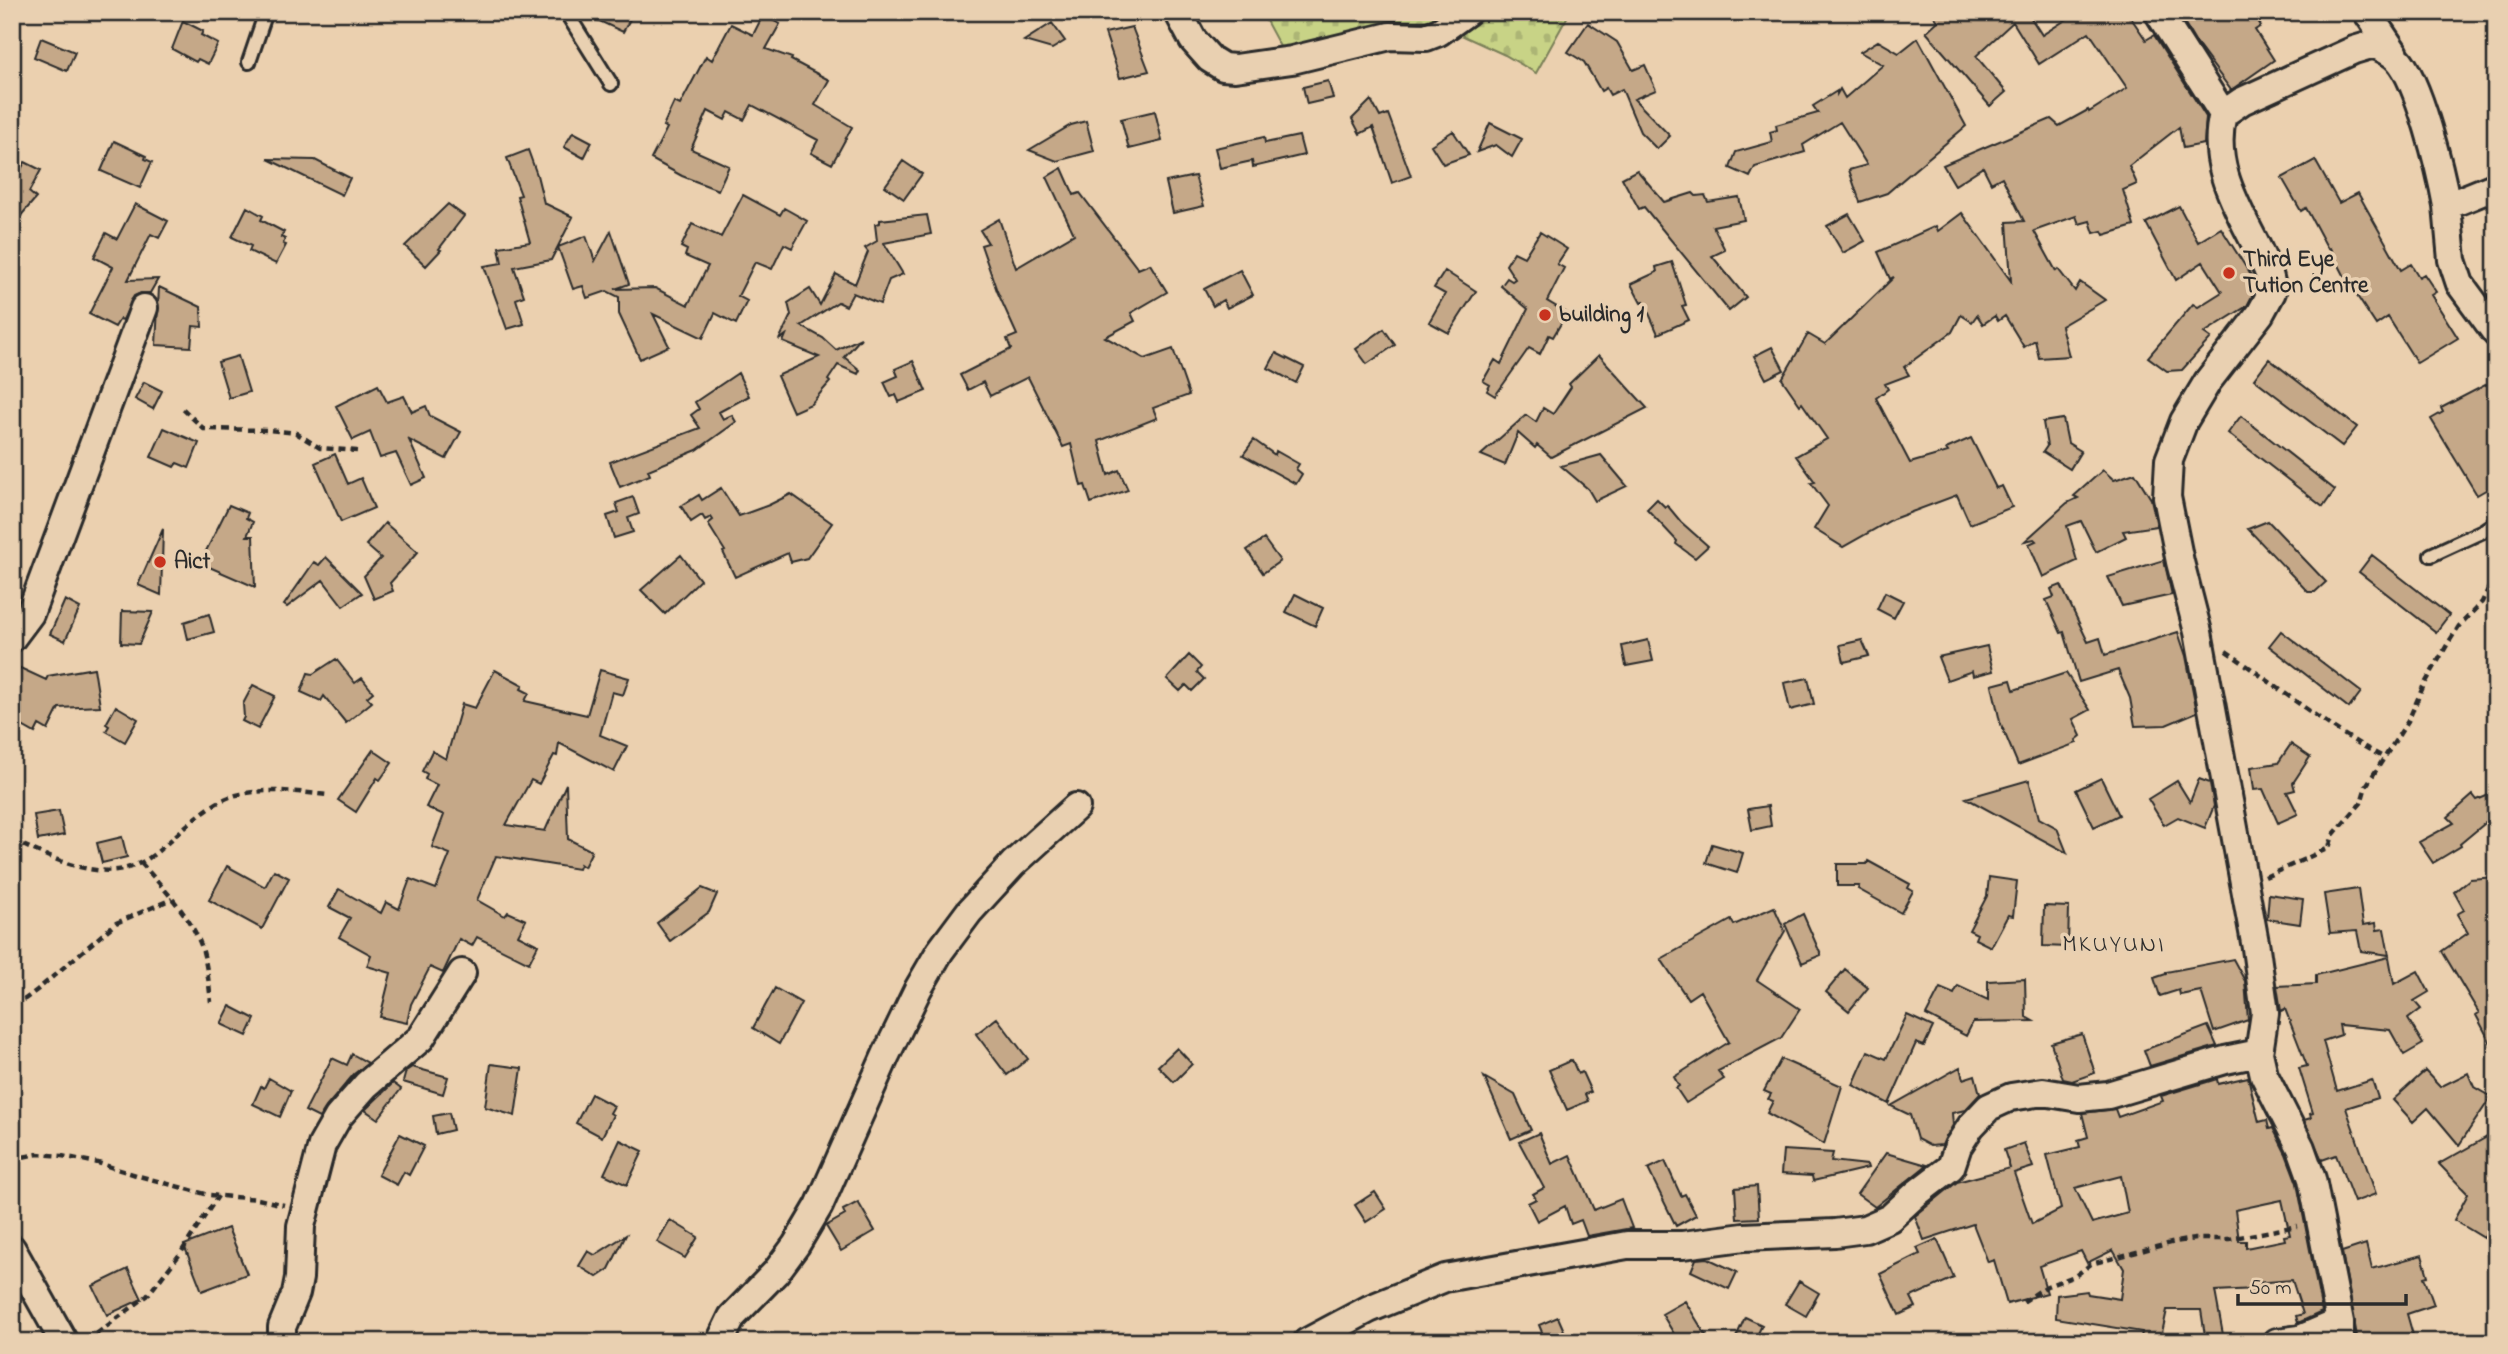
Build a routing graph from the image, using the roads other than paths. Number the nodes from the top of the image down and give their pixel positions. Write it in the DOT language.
graph roads {
  1 [pos="266,12"];
  2 [pos="566,12"];
  3 [pos="1178,12"];
  4 [pos="1466,12"];
  5 [pos="2158,12"];
  6 [pos="2367,12"];
  7 [pos="2398,58"];
  8 [pos="249,62"];
  9 [pos="611,84"];
  10 [pos="2223,114"];
  11 [pos="2496,186"];
  12 [pos="2447,206"];
  13 [pos="144,308"];
  14 [pos="2496,333"];
  15 [pos="2496,522"];
  16 [pos="2431,555"];
  17 [pos="12,638"];
  18 [pos="1076,807"];
  19 [pos="462,973"];
  20 [pos="2259,1053"];
  21 [pos="12,1249"];
  22 [pos="2340,1332"];
  23 [pos="64,1342"];
  24 [pos="282,1342"];
  25 [pos="720,1342"];
  26 [pos="1307,1342"];
  27 [pos="2277,1342"];
  1 -- 8 [label="lane"];
  2 -- 9 [label="lane"];
  3 -- 4 [label="street"];
  5 -- 10 [label="street"];
  6 -- 7 [label="street"];
  7 -- 10 [label="street"];
  7 -- 12 [label="street"];
  10 -- 20 [label="street"];
  11 -- 12 [label="street"];
  12 -- 14 [label="street"];
  13 -- 17 [label="street"];
  15 -- 16 [label="lane"];
  18 -- 25 [label="street"];
  19 -- 24 [label="street"];
  20 -- 22 [label="street"];
  20 -- 26 [label="street"];
  21 -- 23 [label="street"];
  22 -- 27 [label="street"];
}
